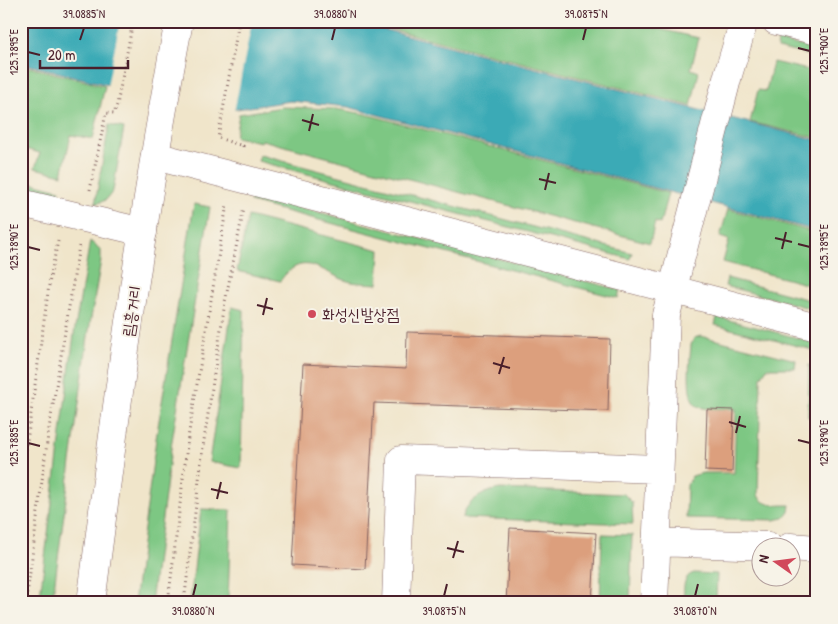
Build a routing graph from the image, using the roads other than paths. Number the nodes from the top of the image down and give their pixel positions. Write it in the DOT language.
graph roads {
  1 [pos="179,21"];
  2 [pos="744,21"];
  3 [pos="776,21"];
  4 [pos="817,31"];
  5 [pos="155,156"];
  6 [pos="21,203"];
  7 [pos="143,232"];
  8 [pos="673,288"];
  9 [pos="817,327"];
  10 [pos="659,469"];
  11 [pos="656,542"];
  12 [pos="750,545"];
  13 [pos="800,547"];
  14 [pos="817,548"];
  15 [pos="92,603"];
  16 [pos="396,603"];
  17 [pos="654,603"];
  1 -- 5 [label="street, 림흥거리"];
  2 -- 8 [label="street"];
  3 -- 4 [label="street"];
  5 -- 7 [label="street, 림흥거리"];
  5 -- 8 [label="street"];
  6 -- 7 [label="street"];
  7 -- 15 [label="street, 림흥거리"];
  8 -- 9 [label="street"];
  8 -- 10 [label="street"];
  10 -- 11 [label="street"];
  10 -- 16 [label="street"];
  11 -- 12 [label="street"];
  11 -- 17 [label="street"];
  13 -- 14 [label="street"];
}
